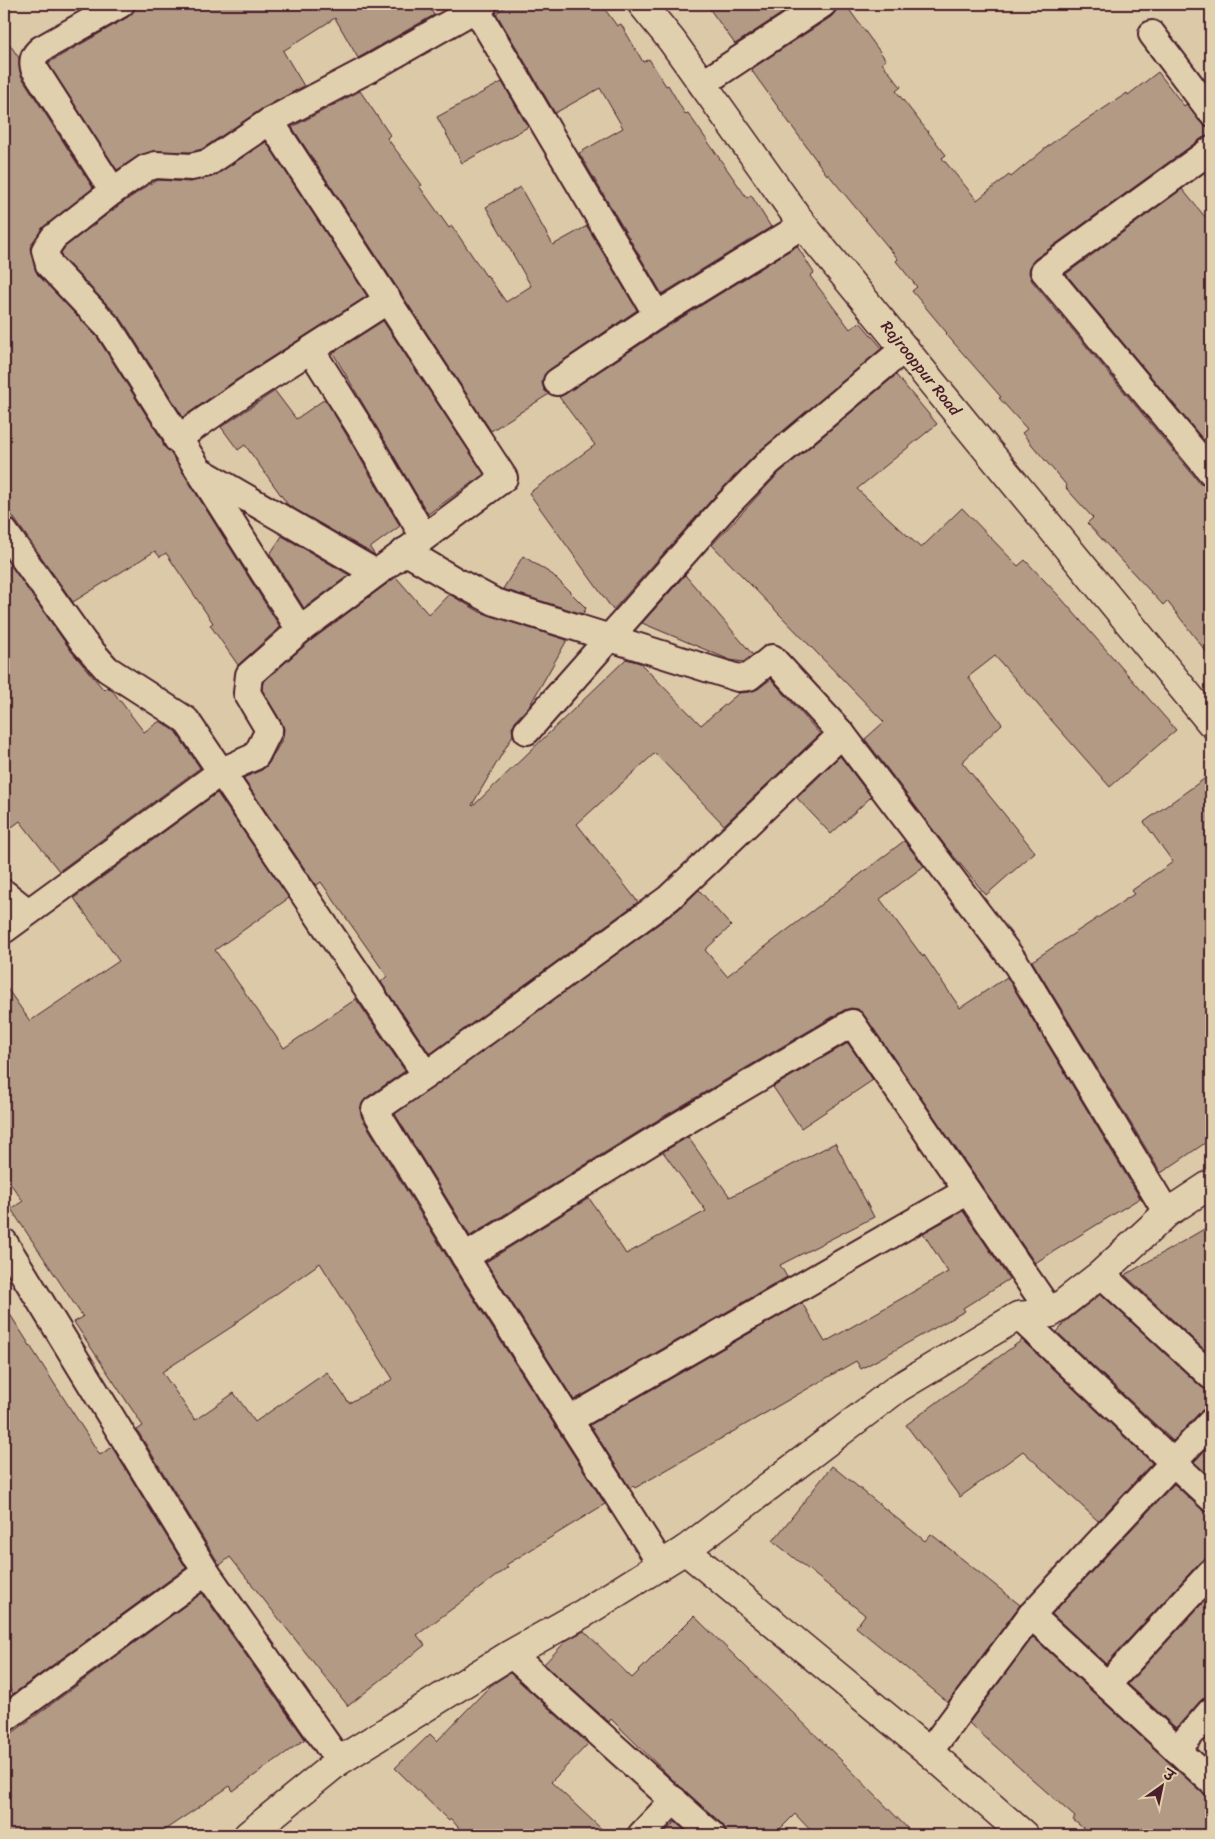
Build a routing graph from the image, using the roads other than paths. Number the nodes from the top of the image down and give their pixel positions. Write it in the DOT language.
graph roads {
  1 [pos="121,4"];
  2 [pos="642,4"];
  3 [pos="823,4"];
  4 [pos="480,6"];
  5 [pos="1152,34"];
  6 [pos="702,84"];
  7 [pos="1211,112"];
  8 [pos="270,121"];
  9 [pos="1211,150"];
  10 [pos="113,191"];
  11 [pos="803,225"];
  12 [pos="388,300"];
  13 [pos="657,315"];
  14 [pos="905,348"];
  15 [pos="311,350"];
  16 [pos="557,382"];
  17 [pos="178,439"];
  18 [pos="198,469"];
  19 [pos="1211,472"];
  20 [pos="4,531"];
  21 [pos="415,544"];
  22 [pos="376,573"];
  23 [pos="300,630"];
  24 [pos="609,638"];
  25 [pos="1211,723"];
  26 [pos="527,731"];
  27 [pos="842,734"];
  28 [pos="222,771"];
  29 [pos="4,893"];
  30 [pos="28,912"];
  31 [pos="4,930"];
  32 [pos="426,1075"];
  33 [pos="1211,1184"];
  34 [pos="967,1191"];
  35 [pos="1167,1213"];
  36 [pos="4,1242"];
  37 [pos="465,1257"];
  38 [pos="1101,1274"];
  39 [pos="1052,1313"];
  40 [pos="1018,1316"];
  41 [pos="1211,1376"];
  42 [pos="569,1420"];
  43 [pos="1211,1422"];
  44 [pos="1174,1462"];
  45 [pos="1211,1498"];
  46 [pos="684,1550"];
  47 [pos="661,1564"];
  48 [pos="206,1572"];
  49 [pos="1211,1572"];
  50 [pos="1030,1615"];
  51 [pos="511,1654"];
  52 [pos="1107,1685"];
  53 [pos="1211,1711"];
  54 [pos="6,1713"];
  55 [pos="1177,1750"];
  56 [pos="929,1752"];
  57 [pos="339,1761"];
  58 [pos="1211,1781"];
  59 [pos="674,1800"];
  60 [pos="248,1835"];
  61 [pos="641,1835"];
  62 [pos="712,1835"];
  63 [pos="1024,1835"];
  1 -- 10 [label="street"];
  2 -- 6 [label="main road, Rajrooppur Road"];
  3 -- 6 [label="street"];
  4 -- 8 [label="street"];
  4 -- 13 [label="street"];
  5 -- 7 [label="street"];
  6 -- 11 [label="main road, Rajrooppur Road"];
  8 -- 10 [label="street"];
  8 -- 12 [label="street"];
  9 -- 19 [label="street"];
  10 -- 17 [label="street"];
  11 -- 13 [label="street"];
  11 -- 14 [label="main road, Rajrooppur Road"];
  12 -- 15 [label="street"];
  12 -- 21 [label="street"];
  13 -- 16 [label="street"];
  14 -- 24 [label="street"];
  14 -- 25 [label="main road, Rajrooppur Road"];
  15 -- 17 [label="street"];
  15 -- 21 [label="street"];
  17 -- 18 [label="street"];
  18 -- 22 [label="street"];
  18 -- 23 [label="street"];
  20 -- 28 [label="street"];
  21 -- 22 [label="street"];
  21 -- 24 [label="street"];
  22 -- 23 [label="street"];
  23 -- 28 [label="street"];
  24 -- 26 [label="street"];
  24 -- 27 [label="street"];
  27 -- 32 [label="street"];
  27 -- 35 [label="street"];
  28 -- 30 [label="street"];
  28 -- 32 [label="street"];
  29 -- 30 [label="street"];
  30 -- 31 [label="street"];
  32 -- 37 [label="street"];
  33 -- 35 [label="main road"];
  34 -- 37 [label="street"];
  34 -- 39 [label="street"];
  34 -- 42 [label="street"];
  35 -- 38 [label="main road"];
  36 -- 48 [label="street"];
  37 -- 42 [label="street"];
  38 -- 39 [label="main road"];
  38 -- 41 [label="street"];
  39 -- 40 [label="main road"];
  40 -- 44 [label="street"];
  40 -- 46 [label="main road"];
  42 -- 47 [label="street"];
  43 -- 44 [label="street"];
  44 -- 45 [label="street"];
  44 -- 50 [label="street"];
  46 -- 47 [label="main road"];
  46 -- 56 [label="main road"];
  47 -- 51 [label="main road"];
  48 -- 54 [label="street"];
  48 -- 57 [label="street"];
  49 -- 52 [label="street"];
  50 -- 52 [label="street"];
  50 -- 56 [label="street"];
  51 -- 57 [label="main road"];
  51 -- 59 [label="street"];
  52 -- 55 [label="street"];
  53 -- 55 [label="street"];
  55 -- 58 [label="street"];
  56 -- 63 [label="main road"];
  57 -- 60 [label="main road"];
  59 -- 61 [label="street"];
  59 -- 62 [label="street"];
}
